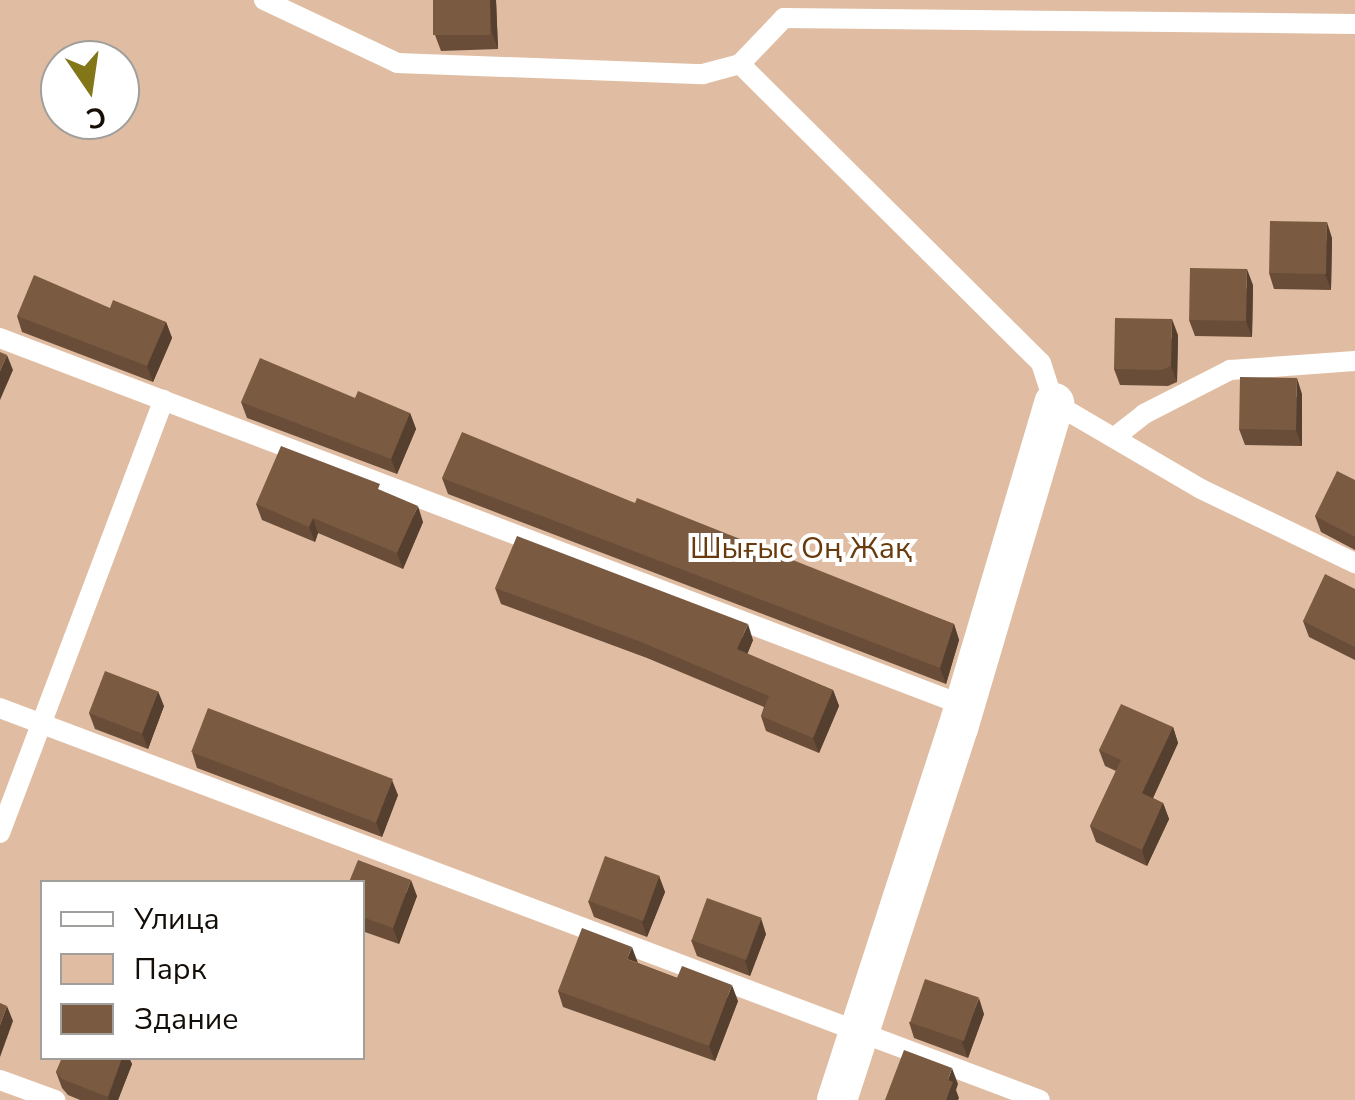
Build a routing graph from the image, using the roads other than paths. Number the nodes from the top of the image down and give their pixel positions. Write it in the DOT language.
graph roads {
  1 [pos="264,0"];
  2 [pos="1355,24"];
  3 [pos="740,64"];
  4 [pos="0,338"];
  5 [pos="1355,361"];
  6 [pos="164,400"];
  7 [pos="1054,404"];
  8 [pos="1114,437"];
  9 [pos="1355,563"];
  10 [pos="965,706"];
  11 [pos="0,708"];
  12 [pos="42,724"];
  13 [pos="0,833"];
  14 [pos="859,1031"];
  15 [pos="0,1080"];
  16 [pos="55,1100"];
  17 [pos="837,1100"];
  18 [pos="1040,1100"];
  1 -- 3 [label="lane"];
  2 -- 3 [label="lane"];
  3 -- 7 [label="lane"];
  4 -- 6 [label="lane"];
  5 -- 8 [label="lane"];
  6 -- 10 [label="lane"];
  6 -- 12 [label="lane"];
  7 -- 8 [label="lane"];
  7 -- 10 [label="street"];
  8 -- 9 [label="lane"];
  10 -- 14 [label="street"];
  11 -- 12 [label="lane"];
  12 -- 13 [label="lane"];
  12 -- 14 [label="lane"];
  14 -- 17 [label="street"];
  14 -- 18 [label="lane"];
  15 -- 16 [label="lane"];
}
